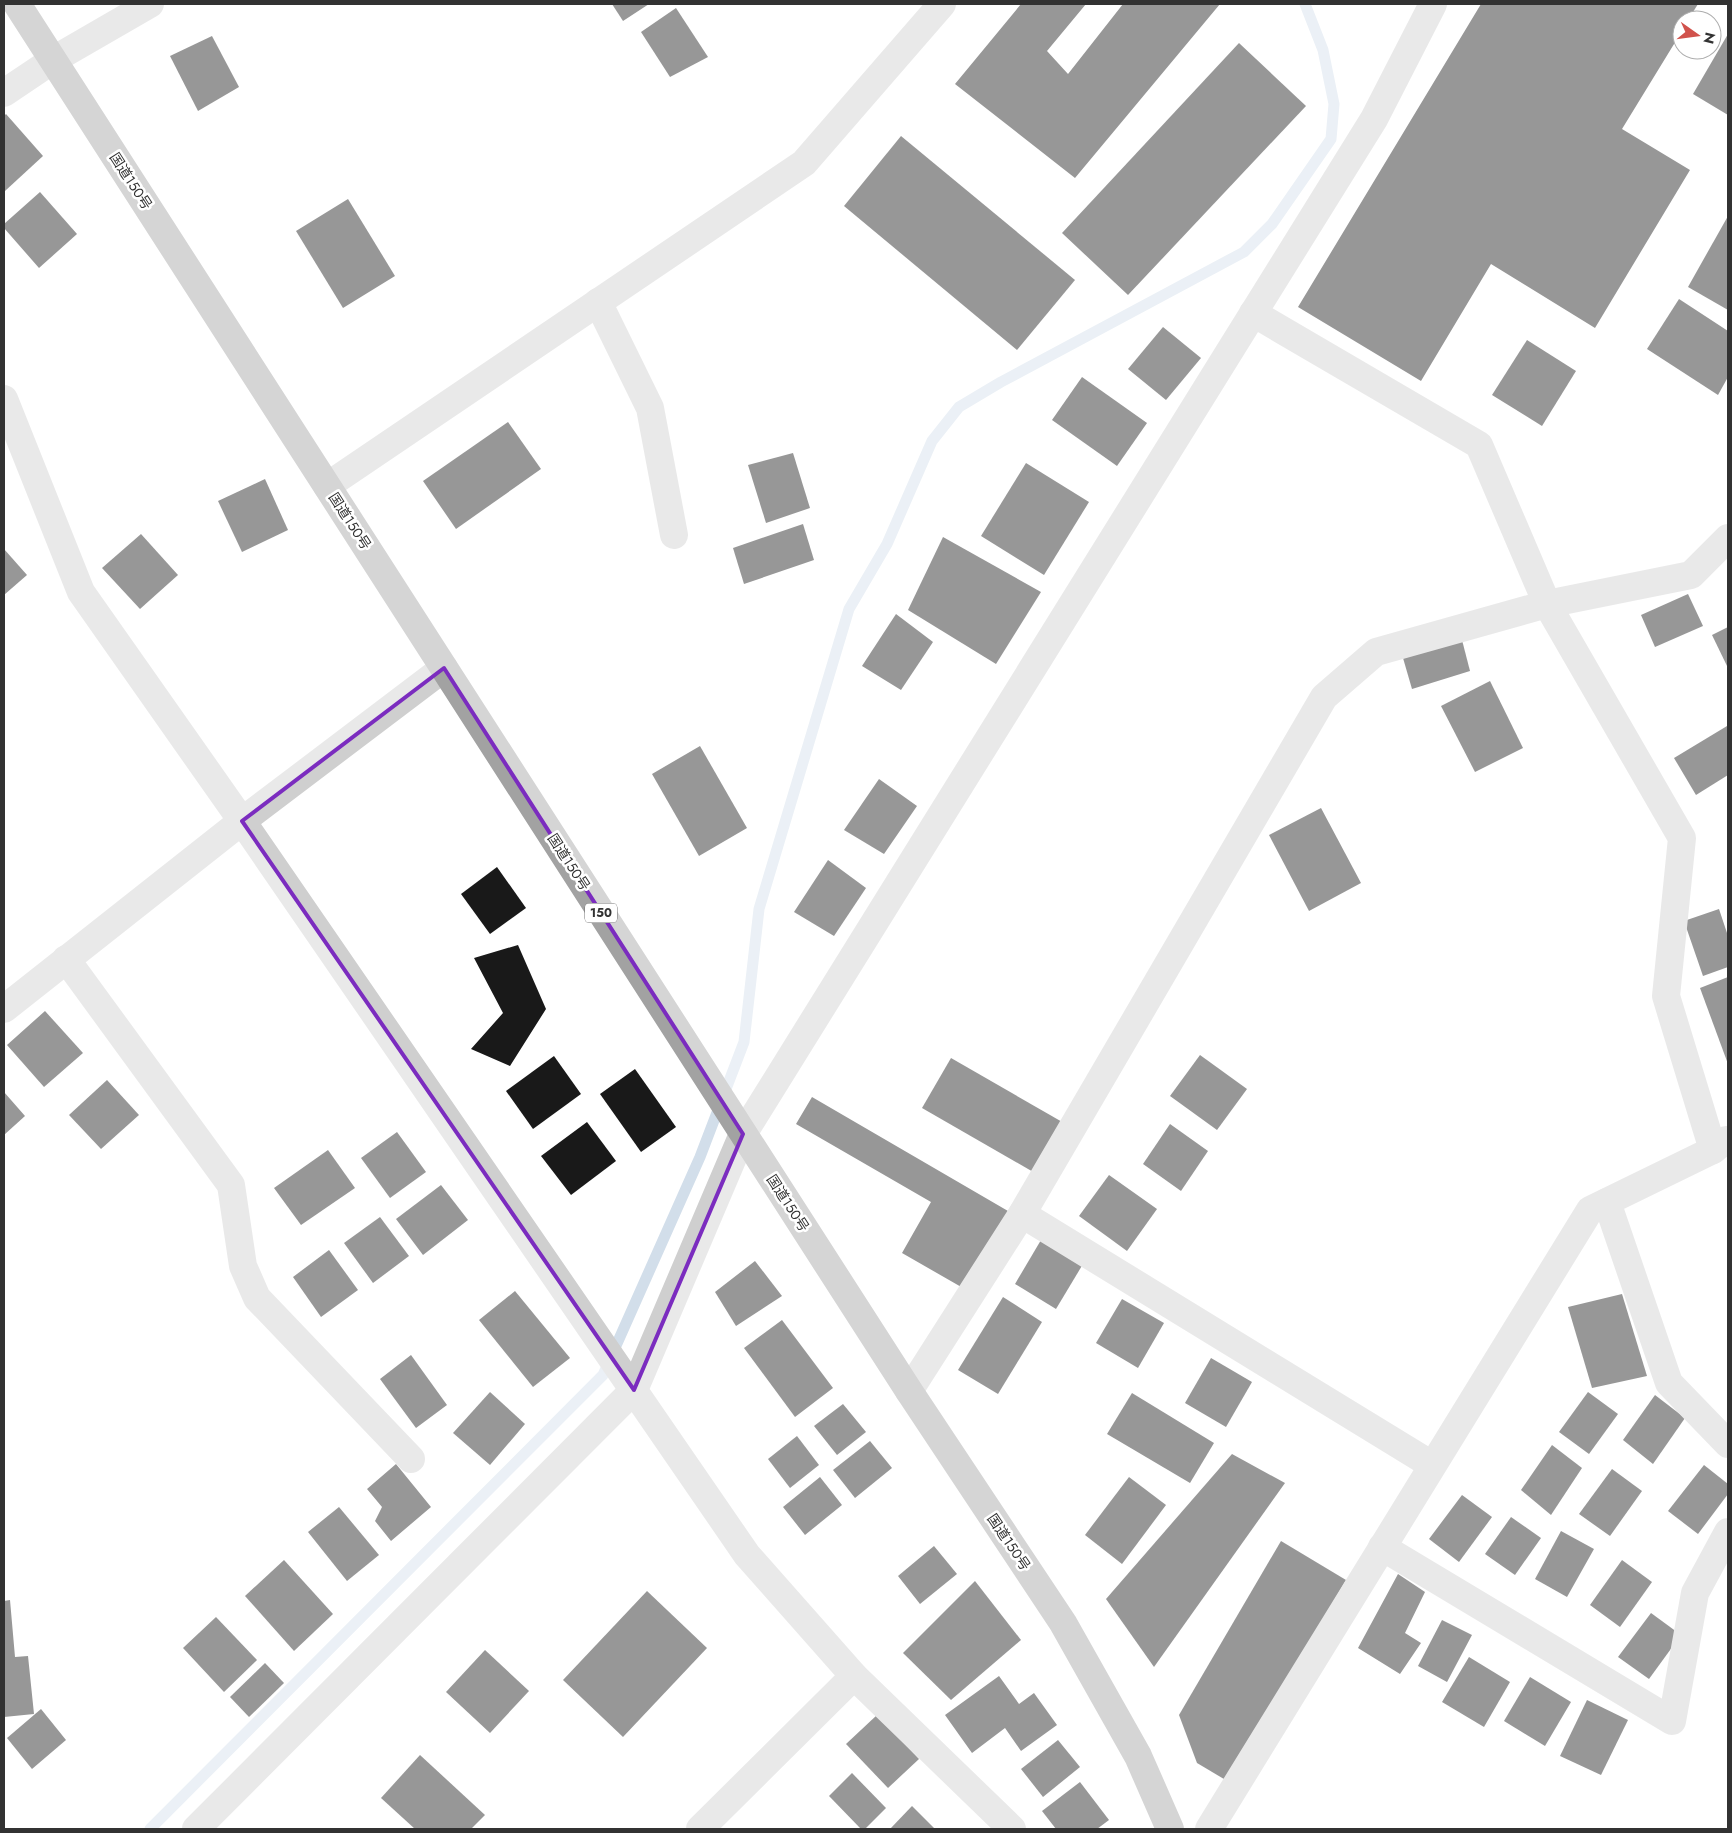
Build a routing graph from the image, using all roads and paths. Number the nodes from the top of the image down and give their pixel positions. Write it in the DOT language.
graph roads {
  1 [pos="17,4"];
  2 [pos="150,4"];
  3 [pos="942,4"];
  4 [pos="1433,4"];
  5 [pos="53,60"];
  6 [pos="4,93"];
  7 [pos="598,302"];
  8 [pos="1253,313"];
  9 [pos="4,399"];
  10 [pos="327,486"];
  11 [pos="674,534"];
  12 [pos="1728,538"];
  13 [pos="1547,604"];
  14 [pos="444,668"];
  15 [pos="242,821"];
  16 [pos="66,959"];
  17 [pos="4,1008"];
  18 [pos="743,1134"];
  19 [pos="1720,1144"];
  20 [pos="1607,1202"];
  21 [pos="1022,1214"];
  22 [pos="634,1390"];
  23 [pos="909,1391"];
  24 [pos="1728,1444"];
  25 [pos="411,1459"];
  26 [pos="1432,1465"];
  27 [pos="1728,1532"];
  28 [pos="1382,1547"];
  29 [pos="854,1676"];
  30 [pos="196,1829"];
  31 [pos="700,1829"];
  32 [pos="1012,1829"];
  33 [pos="1170,1829"];
  34 [pos="1209,1829"];
  1 -- 5 [label="highway, 国道150号 / 150"];
  2 -- 5 [label="street"];
  3 -- 7 [label="street"];
  4 -- 8 [label="street"];
  5 -- 6 [label="street"];
  5 -- 10 [label="highway, 国道150号 / 150"];
  7 -- 10 [label="street"];
  7 -- 11 [label="street"];
  8 -- 13 [label="street"];
  8 -- 18 [label="street"];
  9 -- 15 [label="street"];
  10 -- 14 [label="highway, 国道150号 / 150"];
  12 -- 13 [label="street"];
  13 -- 19 [label="street"];
  13 -- 21 [label="street"];
  14 -- 15 [label="street"];
  14 -- 18 [label="highway, 国道150号 / 150"];
  15 -- 16 [label="street"];
  15 -- 22 [label="street"];
  16 -- 17 [label="street"];
  16 -- 25 [label="street"];
  18 -- 22 [label="street"];
  18 -- 23 [label="highway, 国道150号 / 150"];
  19 -- 20 [label="street"];
  20 -- 24 [label="street"];
  20 -- 26 [label="street"];
  21 -- 23 [label="street"];
  21 -- 26 [label="street"];
  22 -- 29 [label="street"];
  22 -- 30 [label="street"];
  23 -- 33 [label="highway, 国道150号 / 150"];
  26 -- 28 [label="street"];
  27 -- 28 [label="street"];
  28 -- 34 [label="street"];
  29 -- 31 [label="street"];
  29 -- 32 [label="street"];
}
